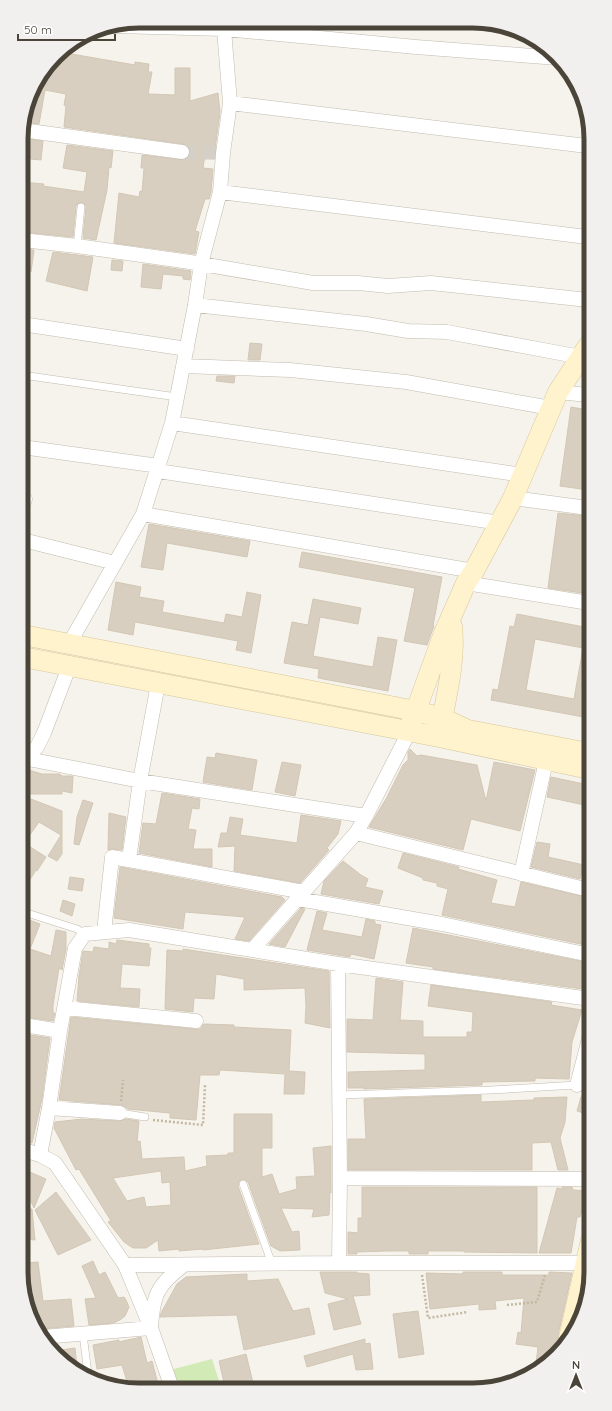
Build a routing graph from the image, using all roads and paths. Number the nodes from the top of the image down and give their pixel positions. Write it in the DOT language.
graph roads {
  1 [pos="224,28"];
  2 [pos="250,28"];
  3 [pos="547,57"];
  4 [pos="230,103"];
  5 [pos="28,131"];
  6 [pos="584,146"];
  7 [pos="182,152"];
  8 [pos="220,192"];
  9 [pos="81,207"];
  10 [pos="584,237"];
  11 [pos="28,241"];
  12 [pos="77,246"];
  13 [pos="201,264"];
  14 [pos="584,300"];
  15 [pos="195,305"];
  16 [pos="28,325"];
  17 [pos="187,349"];
  18 [pos="584,352"];
  19 [pos="184,366"];
  20 [pos="28,376"];
  21 [pos="584,396"];
  22 [pos="177,397"];
  23 [pos="554,400"];
  24 [pos="172,423"];
  25 [pos="28,448"];
  26 [pos="158,468"];
  27 [pos="523,475"];
  28 [pos="513,498"];
  29 [pos="584,507"];
  30 [pos="143,514"];
  31 [pos="500,524"];
  32 [pos="28,541"];
  33 [pos="115,563"];
  34 [pos="470,577"];
  35 [pos="584,602"];
  36 [pos="451,620"];
  37 [pos="28,636"];
  38 [pos="69,644"];
  39 [pos="28,658"];
  40 [pos="69,666"];
  41 [pos="158,684"];
  42 [pos="416,711"];
  43 [pos="442,718"];
  44 [pos="409,732"];
  45 [pos="439,737"];
  46 [pos="584,752"];
  47 [pos="28,755"];
  48 [pos="28,760"];
  49 [pos="546,761"];
  50 [pos="584,768"];
  51 [pos="140,781"];
  52 [pos="366,816"];
  53 [pos="356,833"];
  54 [pos="129,860"];
  55 [pos="521,874"];
  56 [pos="584,889"];
  57 [pos="301,895"];
  58 [pos="28,913"];
  59 [pos="104,932"];
  60 [pos="85,934"];
  61 [pos="252,950"];
  62 [pos="584,954"];
  63 [pos="338,964"];
  64 [pos="584,998"];
  65 [pos="65,1008"];
  66 [pos="196,1021"];
  67 [pos="28,1026"];
  68 [pos="60,1031"];
  69 [pos="584,1058"];
  70 [pos="123,1080"];
  71 [pos="205,1085"];
  72 [pos="577,1085"];
  73 [pos="339,1095"];
  74 [pos="49,1108"];
  75 [pos="120,1113"];
  76 [pos="145,1117"];
  77 [pos="28,1151"];
  78 [pos="40,1154"];
  79 [pos="340,1178"];
  80 [pos="584,1179"];
  81 [pos="243,1184"];
  82 [pos="339,1263"];
  83 [pos="420,1263"];
  84 [pos="549,1263"];
  85 [pos="584,1263"];
  86 [pos="272,1264"];
  87 [pos="125,1265"];
  88 [pos="184,1265"];
  89 [pos="584,1279"];
  90 [pos="507,1305"];
  91 [pos="468,1312"];
  92 [pos="574,1319"];
  93 [pos="151,1328"];
  94 [pos="83,1334"];
  95 [pos="49,1336"];
  96 [pos="88,1370"];
  97 [pos="170,1383"];
  1 -- 4 [label="street"];
  2 -- 3 [label="street"];
  4 -- 6 [label="street"];
  4 -- 8 [label="street"];
  5 -- 7 [label="street"];
  8 -- 10 [label="street"];
  8 -- 13 [label="street"];
  9 -- 12 [label="lane"];
  11 -- 12 [label="street"];
  12 -- 13 [label="street"];
  13 -- 14 [label="street"];
  13 -- 15 [label="street"];
  15 -- 17 [label="street"];
  15 -- 18 [label="street"];
  16 -- 17 [label="street"];
  17 -- 19 [label="street"];
  18 -- 23 [label="main road"];
  19 -- 22 [label="street"];
  19 -- 23 [label="street"];
  20 -- 22 [label="lane"];
  21 -- 23 [label="street"];
  22 -- 24 [label="street"];
  23 -- 27 [label="main road"];
  24 -- 26 [label="street"];
  24 -- 27 [label="street"];
  25 -- 26 [label="street"];
  26 -- 30 [label="street"];
  26 -- 31 [label="street"];
  27 -- 28 [label="main road"];
  28 -- 29 [label="street"];
  28 -- 31 [label="main road"];
  30 -- 33 [label="street"];
  30 -- 34 [label="street"];
  31 -- 34 [label="main road"];
  32 -- 33 [label="street"];
  33 -- 38 [label="street"];
  34 -- 35 [label="street"];
  34 -- 36 [label="main road"];
  36 -- 42 [label="main road"];
  36 -- 43 [label="main road"];
  37 -- 38 [label="main road"];
  38 -- 42 [label="main road"];
  39 -- 40 [label="main road"];
  40 -- 41 [label="main road"];
  40 -- 47 [label="street"];
  41 -- 44 [label="main road"];
  41 -- 51 [label="street"];
  42 -- 43 [label="main road"];
  42 -- 44 [label="main road"];
  43 -- 45 [label="main road"];
  43 -- 46 [label="main road"];
  44 -- 45 [label="main road"];
  44 -- 52 [label="street"];
  45 -- 49 [label="main road"];
  48 -- 51 [label="street"];
  49 -- 50 [label="main road"];
  49 -- 55 [label="street"];
  51 -- 52 [label="street"];
  51 -- 54 [label="street"];
  52 -- 53 [label="street"];
  53 -- 55 [label="street"];
  53 -- 57 [label="street"];
  54 -- 57 [label="street"];
  54 -- 59 [label="street"];
  55 -- 56 [label="street"];
  57 -- 61 [label="street"];
  57 -- 62 [label="street"];
  58 -- 60 [label="lane"];
  59 -- 60 [label="street"];
  59 -- 61 [label="street"];
  60 -- 65 [label="street"];
  61 -- 63 [label="street"];
  63 -- 64 [label="street"];
  63 -- 73 [label="street"];
  65 -- 66 [label="street"];
  65 -- 68 [label="street"];
  67 -- 68 [label="street"];
  68 -- 74 [label="street"];
  69 -- 72 [label="street"];
  70 -- 75 [label="path"];
  71 -- 76 [label="path"];
  72 -- 73 [label="lane"];
  73 -- 79 [label="street"];
  74 -- 75 [label="street"];
  74 -- 78 [label="street"];
  75 -- 76 [label="lane"];
  77 -- 78 [label="street"];
  78 -- 87 [label="street"];
  79 -- 80 [label="street"];
  79 -- 82 [label="street"];
  81 -- 86 [label="lane"];
  82 -- 83 [label="street"];
  82 -- 86 [label="street"];
  83 -- 84 [label="street"];
  83 -- 91 [label="path"];
  84 -- 85 [label="street"];
  84 -- 90 [label="path"];
  86 -- 88 [label="street"];
  87 -- 88 [label="street"];
  87 -- 93 [label="street"];
  88 -- 93 [label="street"];
  89 -- 92 [label="main road"];
  93 -- 94 [label="street"];
  93 -- 97 [label="street"];
  94 -- 95 [label="street"];
  94 -- 96 [label="lane"];
}
